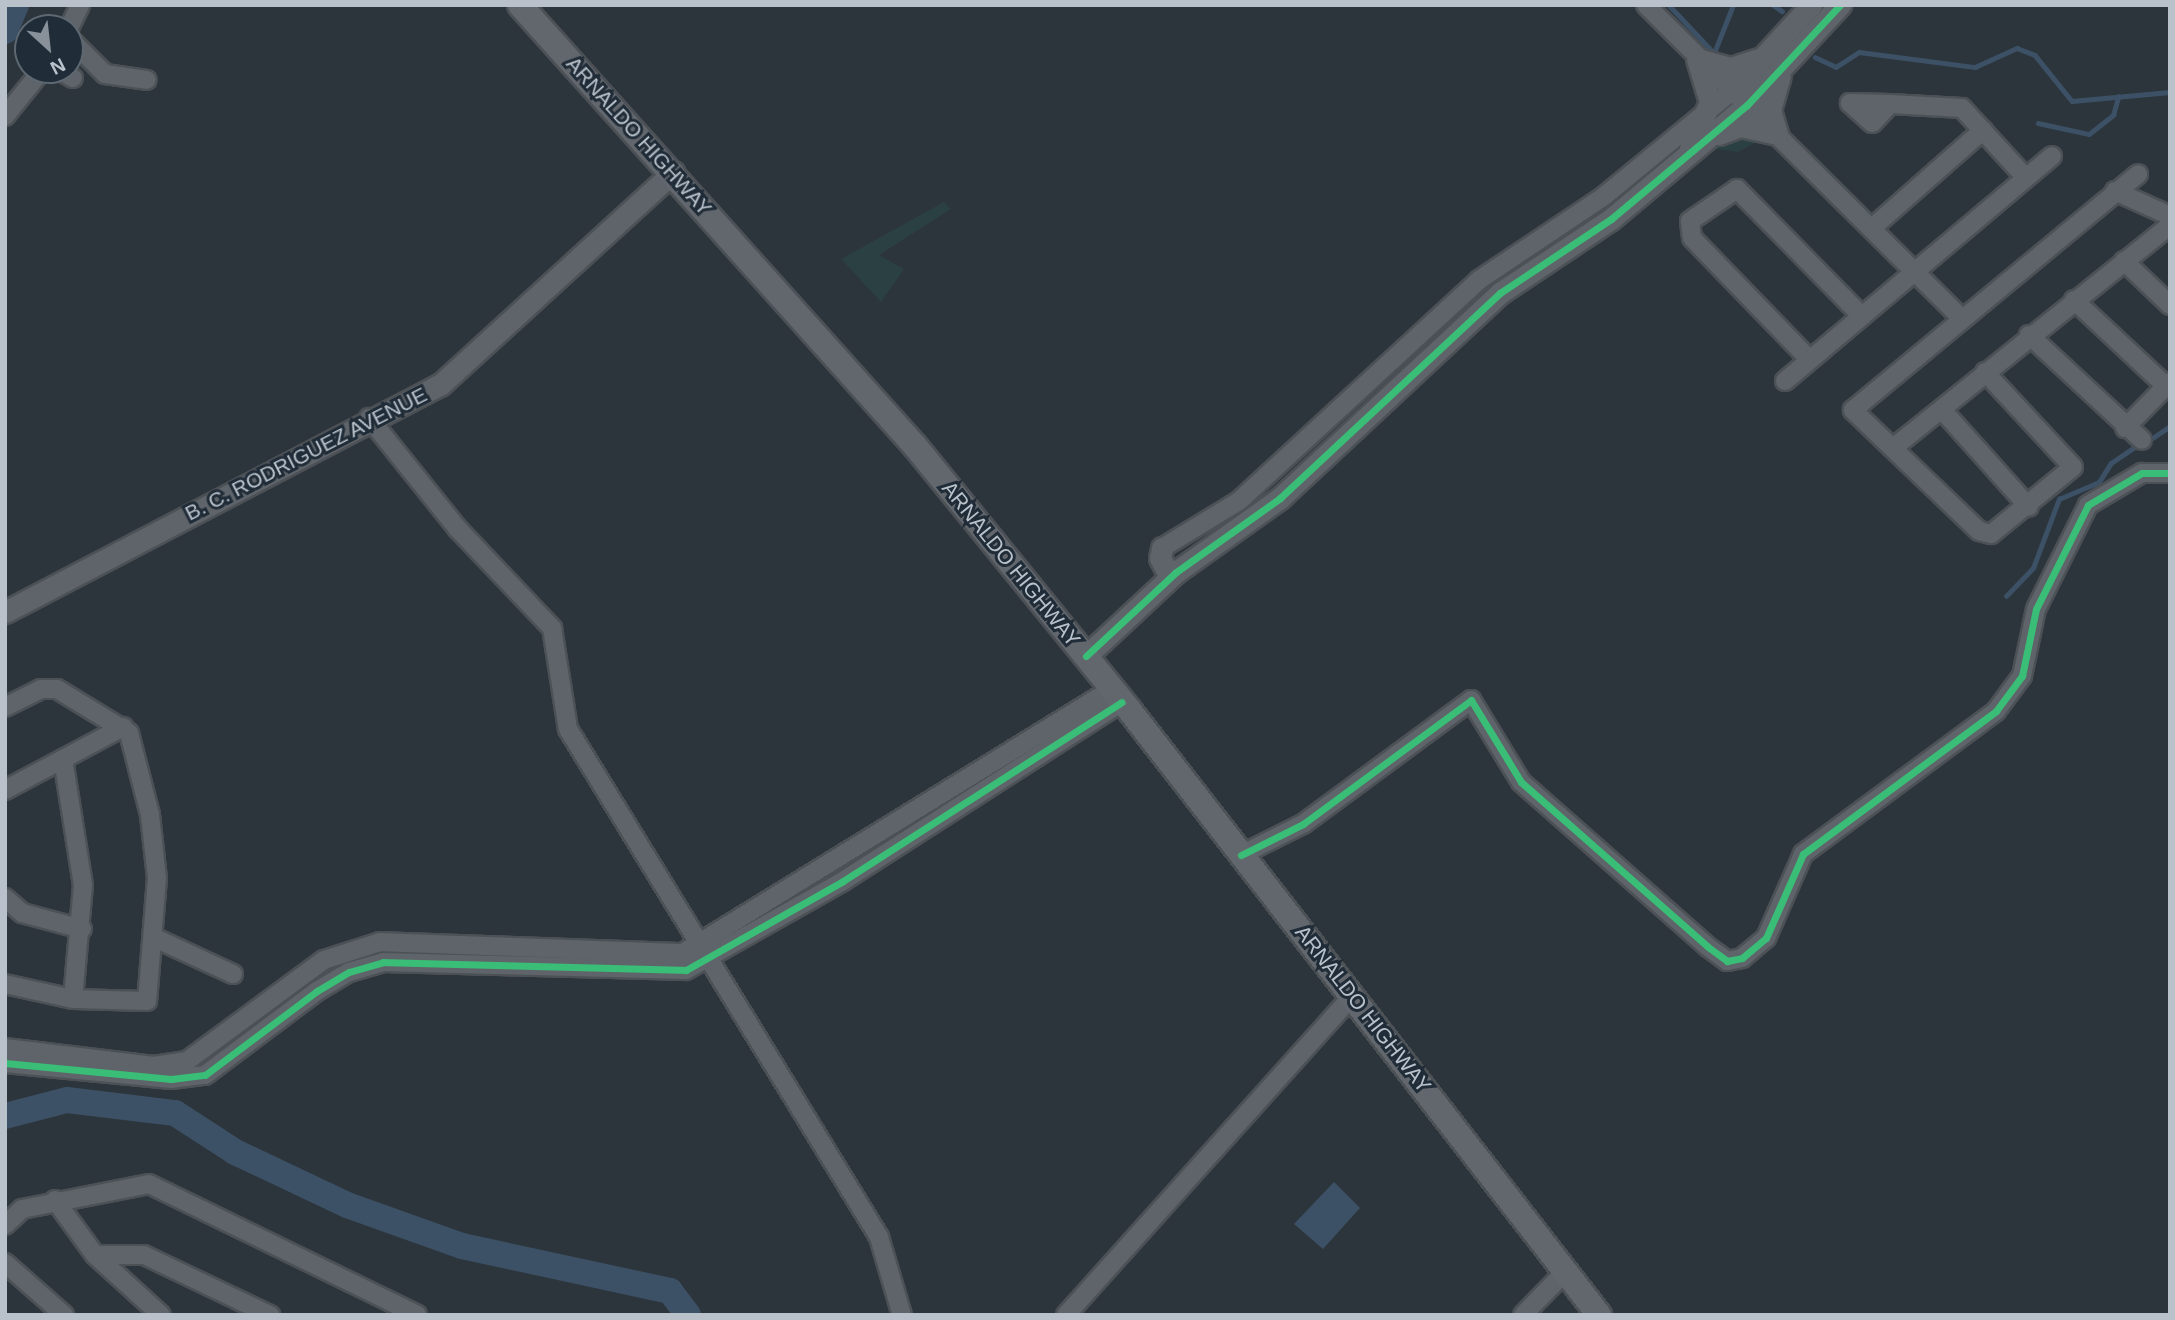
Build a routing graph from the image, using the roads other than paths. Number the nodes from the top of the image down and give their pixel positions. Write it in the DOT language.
graph roads {
  1 [pos="520,5"];
  2 [pos="1646,5"];
  3 [pos="1811,5"];
  4 [pos="1840,5"];
  5 [pos="84,53"];
  6 [pos="1761,58"];
  7 [pos="1697,60"];
  8 [pos="1783,66"];
  9 [pos="148,80"];
  10 [pos="31,84"];
  11 [pos="1740,98"];
  12 [pos="1890,104"];
  13 [pos="1706,112"];
  14 [pos="5,116"];
  15 [pos="1983,130"];
  16 [pos="1777,134"];
  17 [pos="1704,141"];
  18 [pos="2052,156"];
  19 [pos="1677,164"];
  20 [pos="673,172"];
  21 [pos="2138,174"];
  22 [pos="2025,177"];
  23 [pos="2115,191"];
  24 [pos="2170,216"];
  25 [pos="2170,225"];
  26 [pos="1872,228"];
  27 [pos="2124,261"];
  28 [pos="1912,268"];
  29 [pos="2074,300"];
  30 [pos="2170,305"];
  31 [pos="1860,314"];
  32 [pos="1961,318"];
  33 [pos="2029,335"];
  34 [pos="1809,359"];
  35 [pos="1985,372"];
  36 [pos="1785,381"];
  37 [pos="2168,384"];
  38 [pos="1944,412"];
  39 [pos="369,418"];
  40 [pos="2124,428"];
  41 [pos="2142,440"];
  42 [pos="1893,448"];
  43 [pos="2170,473"];
  44 [pos="2029,507"];
  45 [pos="1162,548"];
  46 [pos="1170,577"];
  47 [pos="5,612"];
  48 [pos="1086,656"];
  49 [pos="1117,696"];
  50 [pos="5,707"];
  51 [pos="123,727"];
  52 [pos="63,759"];
  53 [pos="5,790"];
  54 [pos="1241,855"];
  55 [pos="5,898"];
  56 [pos="82,929"];
  57 [pos="155,938"];
  58 [pos="702,952"];
  59 [pos="233,974"];
  60 [pos="5,984"];
  61 [pos="1353,995"];
  62 [pos="73,999"];
  63 [pos="5,1048"];
  64 [pos="5,1063"];
  65 [pos="55,1200"];
  66 [pos="5,1225"];
  67 [pos="95,1255"];
  68 [pos="5,1263"];
  69 [pos="1565,1272"];
  70 [pos="64,1315"];
  71 [pos="161,1315"];
  72 [pos="270,1315"];
  73 [pos="416,1315"];
  74 [pos="902,1315"];
  75 [pos="1066,1315"];
  76 [pos="1522,1315"];
  77 [pos="1599,1315"];
  1 -- 20 [label="main road, ARNALDO HIGHWAY"];
  2 -- 7 [label="street"];
  3 -- 6 [label="street"];
  4 -- 8 [label="street"];
  5 -- 9 [label="street"];
  6 -- 7 [label="street"];
  6 -- 11 [label="street"];
  7 -- 11 [label="street"];
  7 -- 13 [label="street"];
  8 -- 11 [label="street"];
  8 -- 16 [label="street"];
  10 -- 14 [label="street"];
  11 -- 13 [label="street"];
  11 -- 16 [label="street"];
  11 -- 17 [label="street"];
  12 -- 15 [label="street"];
  13 -- 19 [label="street"];
  13 -- 45 [label="street"];
  15 -- 22 [label="street"];
  15 -- 26 [label="street"];
  16 -- 17 [label="street"];
  16 -- 26 [label="street"];
  17 -- 19 [label="street"];
  18 -- 22 [label="street"];
  19 -- 46 [label="street"];
  20 -- 39 [label="street, B. C. RODRIGUEZ AVENUE"];
  20 -- 48 [label="main road, ARNALDO HIGHWAY"];
  21 -- 23 [label="street"];
  22 -- 28 [label="street"];
  23 -- 24 [label="street"];
  23 -- 32 [label="street"];
  25 -- 27 [label="street"];
  26 -- 28 [label="street"];
  27 -- 29 [label="street"];
  27 -- 30 [label="street"];
  28 -- 31 [label="street"];
  28 -- 32 [label="street"];
  29 -- 33 [label="street"];
  29 -- 37 [label="street"];
  31 -- 34 [label="street"];
  31 -- 34 [label="street"];
  32 -- 42 [label="street"];
  33 -- 35 [label="street"];
  33 -- 40 [label="street"];
  34 -- 36 [label="street"];
  35 -- 38 [label="street"];
  35 -- 44 [label="street"];
  37 -- 40 [label="street"];
  38 -- 42 [label="street"];
  38 -- 44 [label="street"];
  39 -- 47 [label="street, B. C. RODRIGUEZ AVENUE"];
  39 -- 58 [label="street"];
  40 -- 41 [label="street"];
  42 -- 44 [label="street"];
  43 -- 54 [label="street"];
  45 -- 46 [label="street"];
  46 -- 48 [label="street"];
  48 -- 49 [label="main road, ARNALDO HIGHWAY"];
  49 -- 54 [label="main road, ARNALDO HIGHWAY"];
  49 -- 58 [label="street"];
  50 -- 51 [label="street"];
  51 -- 52 [label="street"];
  51 -- 57 [label="street"];
  52 -- 53 [label="street"];
  52 -- 56 [label="street"];
  54 -- 61 [label="main road, ARNALDO HIGHWAY"];
  55 -- 56 [label="street"];
  56 -- 62 [label="street"];
  57 -- 59 [label="street"];
  57 -- 62 [label="street"];
  58 -- 63 [label="street"];
  58 -- 64 [label="street"];
  58 -- 74 [label="street"];
  60 -- 62 [label="street"];
  61 -- 69 [label="main road, ARNALDO HIGHWAY"];
  61 -- 75 [label="street"];
  65 -- 66 [label="street"];
  65 -- 67 [label="street"];
  65 -- 73 [label="street"];
  67 -- 71 [label="street"];
  67 -- 72 [label="street"];
  68 -- 70 [label="street"];
  69 -- 76 [label="street"];
  69 -- 77 [label="main road, ARNALDO HIGHWAY"];
}
